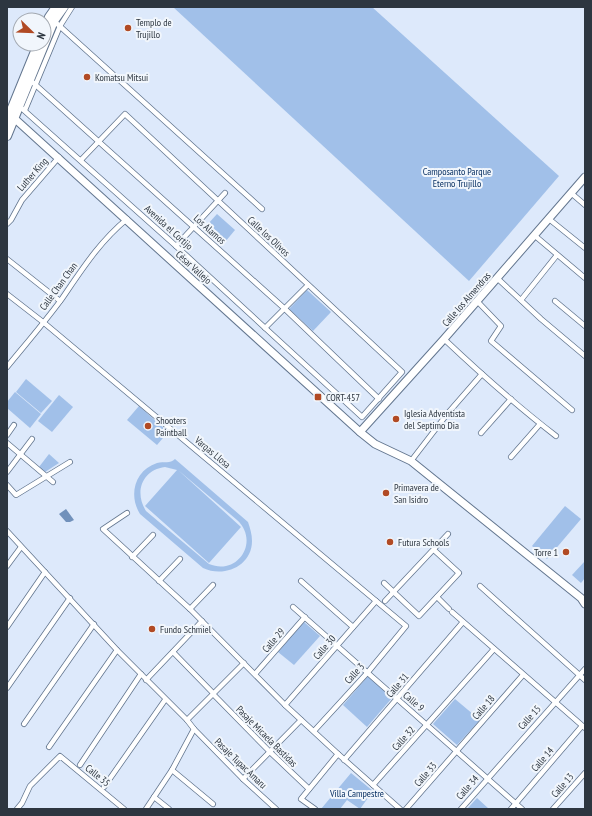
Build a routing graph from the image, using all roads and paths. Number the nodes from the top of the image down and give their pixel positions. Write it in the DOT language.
graph roads {
  1 [pos="64,7"];
  2 [pos="72,7"];
  3 [pos="57,23"];
  4 [pos="36,52"];
  5 [pos="30,80"];
  6 [pos="19,105"];
  7 [pos="7,112"];
  8 [pos="10,119"];
  9 [pos="7,125"];
  10 [pos="7,136"];
  11 [pos="99,141"];
  12 [pos="59,157"];
  13 [pos="81,160"];
  14 [pos="585,177"];
  15 [pos="225,192"];
  16 [pos="571,193"];
  17 [pos="218,201"];
  18 [pos="585,205"];
  19 [pos="262,209"];
  20 [pos="549,218"];
  21 [pos="127,219"];
  22 [pos="7,224"];
  23 [pos="194,226"];
  24 [pos="534,235"];
  25 [pos="176,246"];
  26 [pos="585,248"];
  27 [pos="557,255"];
  28 [pos="7,259"];
  29 [pos="497,278"];
  30 [pos="585,278"];
  31 [pos="308,285"];
  32 [pos="7,294"];
  33 [pos="521,300"];
  34 [pos="60,301"];
  35 [pos="477,301"];
  36 [pos="555,301"];
  37 [pos="285,309"];
  38 [pos="43,322"];
  39 [pos="585,326"];
  40 [pos="265,328"];
  41 [pos="444,339"];
  42 [pos="585,356"];
  43 [pos="7,367"];
  44 [pos="482,374"];
  45 [pos="380,399"];
  46 [pos="512,399"];
  47 [pos="572,410"];
  48 [pos="540,424"];
  49 [pos="14,425"];
  50 [pos="360,432"];
  51 [pos="481,433"];
  52 [pos="7,435"];
  53 [pos="556,436"];
  54 [pos="32,439"];
  55 [pos="7,443"];
  56 [pos="20,454"];
  57 [pos="511,457"];
  58 [pos="410,461"];
  59 [pos="70,462"];
  60 [pos="7,472"];
  61 [pos="46,476"];
  62 [pos="53,482"];
  63 [pos="7,485"];
  64 [pos="126,513"];
  65 [pos="7,531"];
  66 [pos="448,534"];
  67 [pos="154,535"];
  68 [pos="21,547"];
  69 [pos="434,550"];
  70 [pos="132,557"];
  71 [pos="180,560"];
  72 [pos="7,566"];
  73 [pos="45,572"];
  74 [pos="159,581"];
  75 [pos="301,581"];
  76 [pos="384,583"];
  77 [pos="213,585"];
  78 [pos="480,586"];
  79 [pos="394,593"];
  80 [pos="437,597"];
  81 [pos="70,598"];
  82 [pos="376,601"];
  83 [pos="386,602"];
  84 [pos="585,604"];
  85 [pos="293,607"];
  86 [pos="190,609"];
  87 [pos="305,618"];
  88 [pos="202,622"];
  89 [pos="463,622"];
  90 [pos="94,624"];
  91 [pos="406,626"];
  92 [pos="353,627"];
  93 [pos="7,628"];
  94 [pos="337,646"];
  95 [pos="494,648"];
  96 [pos="117,650"];
  97 [pos="173,652"];
  98 [pos="244,663"];
  99 [pos="585,669"];
  100 [pos="368,672"];
  101 [pos="141,674"];
  102 [pos="255,674"];
  103 [pos="523,675"];
  104 [pos="579,675"];
  105 [pos="146,680"];
  106 [pos="585,680"];
  107 [pos="7,688"];
  108 [pos="213,693"];
  109 [pos="398,698"];
  110 [pos="165,700"];
  111 [pos="554,702"];
  112 [pos="285,705"];
  113 [pos="187,720"];
  114 [pos="301,720"];
  115 [pos="24,724"];
  116 [pos="427,724"];
  117 [pos="584,727"];
  118 [pos="194,729"];
  119 [pos="314,731"];
  120 [pos="49,747"];
  121 [pos="457,750"];
  122 [pos="270,752"];
  123 [pos="338,754"];
  124 [pos="344,760"];
  125 [pos="80,765"];
  126 [pos="172,770"];
  127 [pos="585,773"];
  128 [pos="488,778"];
  129 [pos="243,779"];
  130 [pos="373,785"];
  131 [pos="104,787"];
  132 [pos="309,789"];
  133 [pos="154,797"];
  134 [pos="516,803"];
  135 [pos="213,804"];
  136 [pos="17,809"];
  137 [pos="124,809"];
  138 [pos="146,809"];
  139 [pos="169,809"];
  140 [pos="276,809"];
  141 [pos="315,809"];
  142 [pos="400,809"];
  143 [pos="406,809"];
  144 [pos="461,809"];
  145 [pos="511,809"];
  146 [pos="522,809"];
  147 [pos="553,809"];
  1 -- 3 [label="highway"];
  2 -- 3 [label="street"];
  3 -- 5 [label="highway"];
  3 -- 19 [label="street"];
  4 -- 5 [label="highway"];
  5 -- 6 [label="highway"];
  5 -- 6 [label="street"];
  5 -- 11 [label="street, Los Alamos"];
  6 -- 7 [label="street"];
  6 -- 8 [label="highway"];
  6 -- 13 [label="street, Avenida el Cortijo"];
  8 -- 9 [label="street"];
  8 -- 10 [label="highway"];
  8 -- 12 [label="street, César Vallejo"];
  11 -- 13 [label="street"];
  11 -- 17 [label="street, Calle los Olivos"];
  11 -- 23 [label="street, Los Alamos"];
  12 -- 21 [label="street, César Vallejo"];
  12 -- 22 [label="street, Luther King"];
  13 -- 25 [label="street, Avenida el Cortijo"];
  14 -- 16 [label="street, Calle los Almendras"];
  15 -- 17 [label="street"];
  16 -- 18 [label="street"];
  16 -- 20 [label="street, Calle los Almendras"];
  17 -- 23 [label="street"];
  17 -- 31 [label="street, Calle los Olivos"];
  20 -- 24 [label="street, Calle los Almendras"];
  20 -- 26 [label="street"];
  21 -- 34 [label="street, Calle Chan Chan"];
  21 -- 50 [label="street, César Vallejo"];
  23 -- 25 [label="street"];
  23 -- 37 [label="street, Los Alamos"];
  24 -- 27 [label="street"];
  24 -- 29 [label="street, Calle los Almendras"];
  25 -- 40 [label="street, Avenida el Cortijo"];
  27 -- 30 [label="street"];
  27 -- 33 [label="street"];
  28 -- 34 [label="street"];
  29 -- 33 [label="street"];
  29 -- 35 [label="street, Calle los Almendras"];
  31 -- 37 [label="street"];
  31 -- 45 [label="street, Calle los Olivos"];
  32 -- 38 [label="street, Vargas Llosa"];
  33 -- 42 [label="street"];
  34 -- 38 [label="street, Calle Chan Chan"];
  35 -- 41 [label="street, Calle los Almendras"];
  35 -- 47 [label="street"];
  36 -- 39 [label="street"];
  37 -- 40 [label="street"];
  37 -- 45 [label="street, Los Alamos"];
  38 -- 43 [label="street, Calle Chan Chan"];
  38 -- 82 [label="street, Vargas Llosa"];
  40 -- 45 [label="street, Avenida el Cortijo"];
  41 -- 44 [label="street"];
  41 -- 50 [label="street, Calle los Almendras"];
  44 -- 46 [label="street"];
  44 -- 58 [label="street"];
  46 -- 48 [label="street"];
  46 -- 51 [label="street"];
  48 -- 53 [label="street"];
  48 -- 57 [label="street"];
  49 -- 52 [label="street"];
  50 -- 58 [label="street, César Vallejo"];
  54 -- 56 [label="street"];
  55 -- 56 [label="street"];
  56 -- 60 [label="street"];
  56 -- 61 [label="street"];
  58 -- 84 [label="street, César Vallejo"];
  59 -- 61 [label="street"];
  61 -- 62 [label="street"];
  61 -- 63 [label="street"];
  64 -- 70 [label="street"];
  65 -- 68 [label="street, Pasaje Tupac Amaru"];
  66 -- 69 [label="street"];
  67 -- 70 [label="street"];
  68 -- 72 [label="street"];
  68 -- 73 [label="street, Pasaje Tupac Amaru"];
  69 -- 79 [label="street"];
  69 -- 80 [label="street"];
  70 -- 74 [label="street"];
  71 -- 74 [label="street"];
  73 -- 81 [label="street, Pasaje Tupac Amaru"];
  73 -- 93 [label="street"];
  74 -- 86 [label="street"];
  75 -- 92 [label="street"];
  76 -- 79 [label="street"];
  77 -- 86 [label="street"];
  78 -- 104 [label="street"];
  79 -- 80 [label="street"];
  79 -- 83 [label="street"];
  80 -- 89 [label="street"];
  81 -- 90 [label="street, Pasaje Tupac Amaru"];
  81 -- 107 [label="street"];
  82 -- 91 [label="street, Vargas Llosa"];
  82 -- 92 [label="street, Calle 30"];
  85 -- 87 [label="street, Calle 9"];
  86 -- 88 [label="street"];
  87 -- 94 [label="street, Calle 9"];
  87 -- 102 [label="street, Calle 29"];
  88 -- 97 [label="street"];
  88 -- 98 [label="street"];
  89 -- 95 [label="street"];
  89 -- 109 [label="street, Calle 31"];
  90 -- 96 [label="street, Pasaje Tupac Amaru"];
  90 -- 115 [label="street"];
  91 -- 100 [label="street, Calle 3"];
  92 -- 94 [label="street, Calle 30"];
  94 -- 100 [label="street, Calle 9"];
  94 -- 112 [label="street, Calle 30"];
  95 -- 103 [label="street"];
  95 -- 116 [label="street, Calle 32"];
  96 -- 101 [label="street, Pasaje Tupac Amaru"];
  96 -- 120 [label="street"];
  97 -- 105 [label="street"];
  97 -- 108 [label="street, Pasaje Micaela Bastidas"];
  98 -- 102 [label="street"];
  98 -- 108 [label="street"];
  99 -- 104 [label="street, Calle 15"];
  100 -- 109 [label="street, Calle 9"];
  100 -- 119 [label="street, Calle 3"];
  101 -- 105 [label="street, Pasaje Tupac Amaru"];
  101 -- 125 [label="street"];
  102 -- 112 [label="street"];
  103 -- 111 [label="street"];
  103 -- 121 [label="street, Calle 18"];
  104 -- 106 [label="street"];
  104 -- 111 [label="street, Calle 15"];
  105 -- 110 [label="street, Pasaje Tupac Amaru"];
  108 -- 113 [label="street"];
  108 -- 122 [label="street, Pasaje Micaela Bastidas"];
  109 -- 116 [label="street, Calle 9"];
  109 -- 124 [label="street, Calle 31"];
  110 -- 113 [label="street, Pasaje Tupac Amaru"];
  110 -- 131 [label="street"];
  111 -- 117 [label="street"];
  111 -- 128 [label="street, Calle 15"];
  112 -- 114 [label="street"];
  113 -- 118 [label="street, Pasaje Tupac Amaru"];
  114 -- 119 [label="street"];
  114 -- 122 [label="street"];
  116 -- 121 [label="street, Calle 9"];
  116 -- 130 [label="street, Calle 32"];
  117 -- 134 [label="street, Calle 14"];
  118 -- 126 [label="street"];
  118 -- 129 [label="street, Pasaje Tupac Amaru"];
  119 -- 123 [label="street"];
  121 -- 128 [label="street, Calle 9"];
  121 -- 143 [label="street, Calle 33"];
  122 -- 129 [label="street"];
  122 -- 132 [label="street, Pasaje Micaela Bastidas"];
  123 -- 124 [label="street"];
  123 -- 132 [label="street"];
  124 -- 130 [label="street"];
  126 -- 133 [label="street"];
  126 -- 135 [label="street"];
  127 -- 147 [label="street, Calle 13"];
  128 -- 134 [label="street, Calle 9"];
  128 -- 144 [label="street, Calle 34"];
  129 -- 140 [label="street, Pasaje Tupac Amaru"];
  130 -- 142 [label="street"];
  132 -- 141 [label="street"];
  133 -- 138 [label="street"];
  133 -- 139 [label="street"];
  134 -- 145 [label="street"];
  134 -- 146 [label="street, Calle 9"];
  136 -- 137 [label="street, Calle 35"];
}
